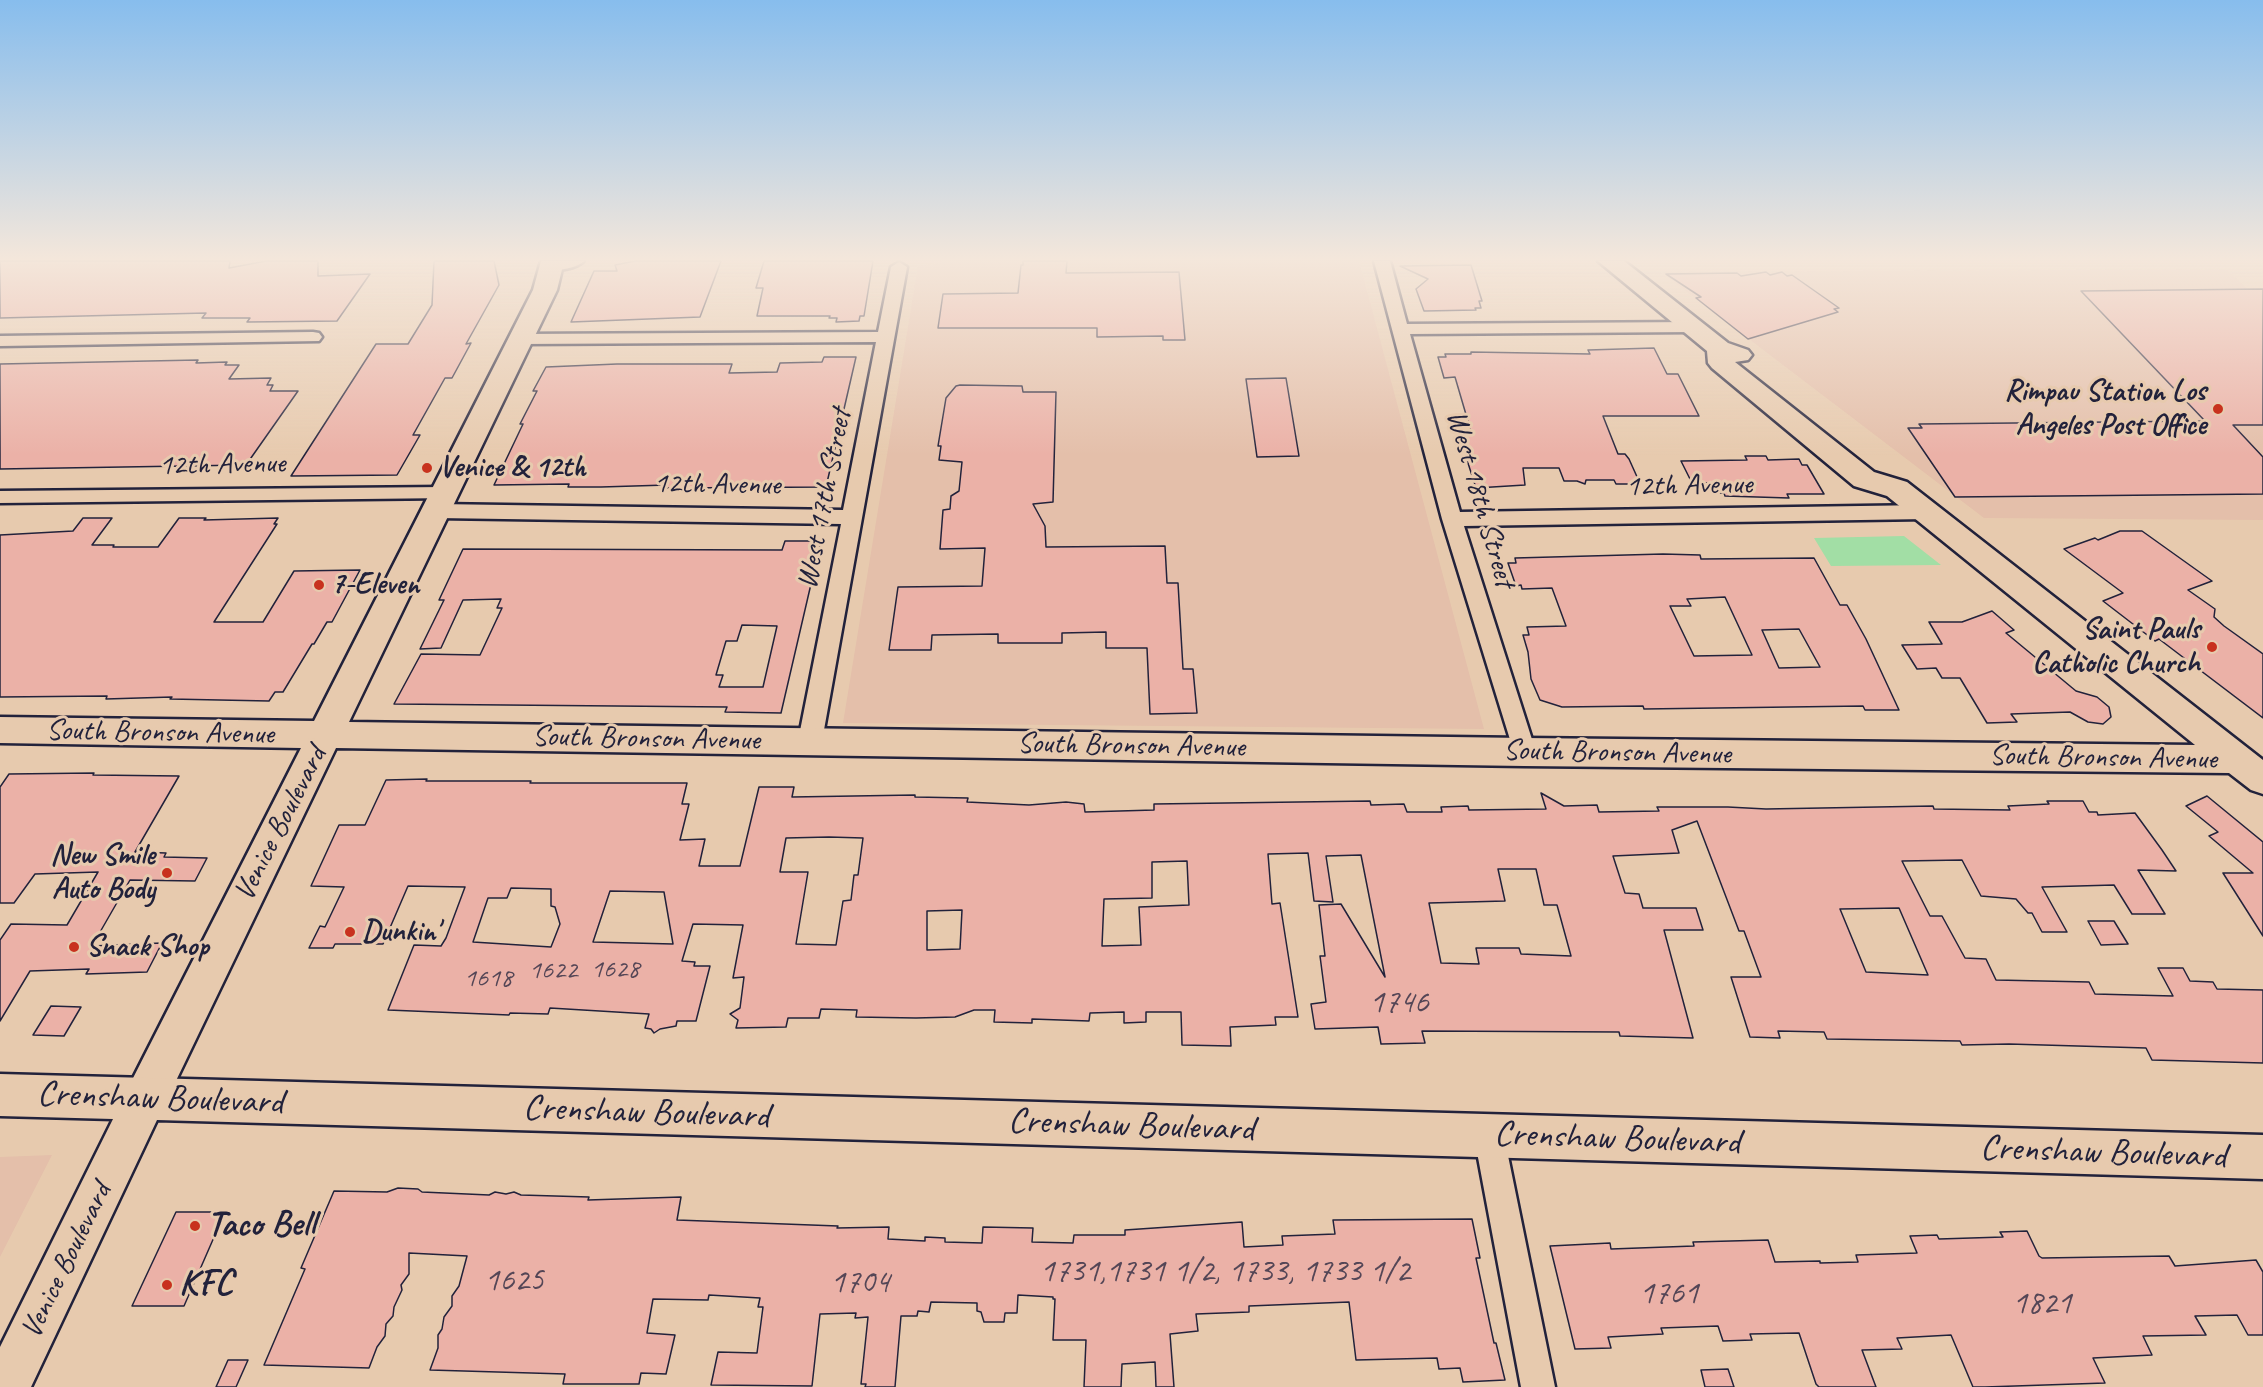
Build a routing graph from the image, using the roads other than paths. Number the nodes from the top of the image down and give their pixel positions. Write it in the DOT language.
graph roads {
  1 [pos="528,326"];
  2 [pos="889,326"];
  3 [pos="1401,326"];
  4 [pos="1693,327"];
  5 [pos="1402,329"];
  6 [pos="313,337"];
  7 [pos="887,337"];
  8 [pos="521,339"];
  9 [pos="0,341"];
  10 [pos="0,497"];
  11 [pos="441,502"];
  12 [pos="1927,512"];
  13 [pos="852,517"];
  14 [pos="1452,519"];
  15 [pos="0,730"];
  16 [pos="325,736"];
  17 [pos="810,741"];
  18 [pos="1524,752"];
  19 [pos="2250,759"];
  20 [pos="2263,780"];
  21 [pos="0,1095"];
  22 [pos="145,1099"];
  23 [pos="1490,1136"];
  24 [pos="2263,1157"];
  25 [pos="6,1387"];
  26 [pos="1538,1387"];
  1 -- 8 [label="main road, Venice Boulevard"];
  2 -- 7 [label="street, West 17th Street"];
  3 -- 5 [label="street, West 18th Street"];
  4 -- 5 [label="street"];
  4 -- 12 [label="main road"];
  5 -- 14 [label="street, West 18th Street"];
  6 -- 9 [label="street"];
  7 -- 8 [label="street"];
  7 -- 13 [label="street, West 17th Street"];
  8 -- 11 [label="main road, Venice Boulevard"];
  10 -- 11 [label="street, 12th Avenue"];
  11 -- 13 [label="street, 12th Avenue"];
  11 -- 16 [label="main road, Venice Boulevard"];
  12 -- 14 [label="street, 12th Avenue"];
  12 -- 19 [label="main road"];
  13 -- 17 [label="street, West 17th Street"];
  14 -- 18 [label="street, West 18th Street"];
  15 -- 16 [label="main road, South Bronson Avenue"];
  16 -- 17 [label="main road, South Bronson Avenue"];
  16 -- 22 [label="main road, Venice Boulevard"];
  17 -- 18 [label="main road, South Bronson Avenue"];
  18 -- 19 [label="main road, South Bronson Avenue"];
  19 -- 20 [label="main road"];
  21 -- 22 [label="main road, Crenshaw Boulevard"];
  22 -- 23 [label="main road, Crenshaw Boulevard"];
  22 -- 25 [label="main road, Venice Boulevard"];
  23 -- 24 [label="main road, Crenshaw Boulevard"];
  23 -- 26 [label="street"];
}
